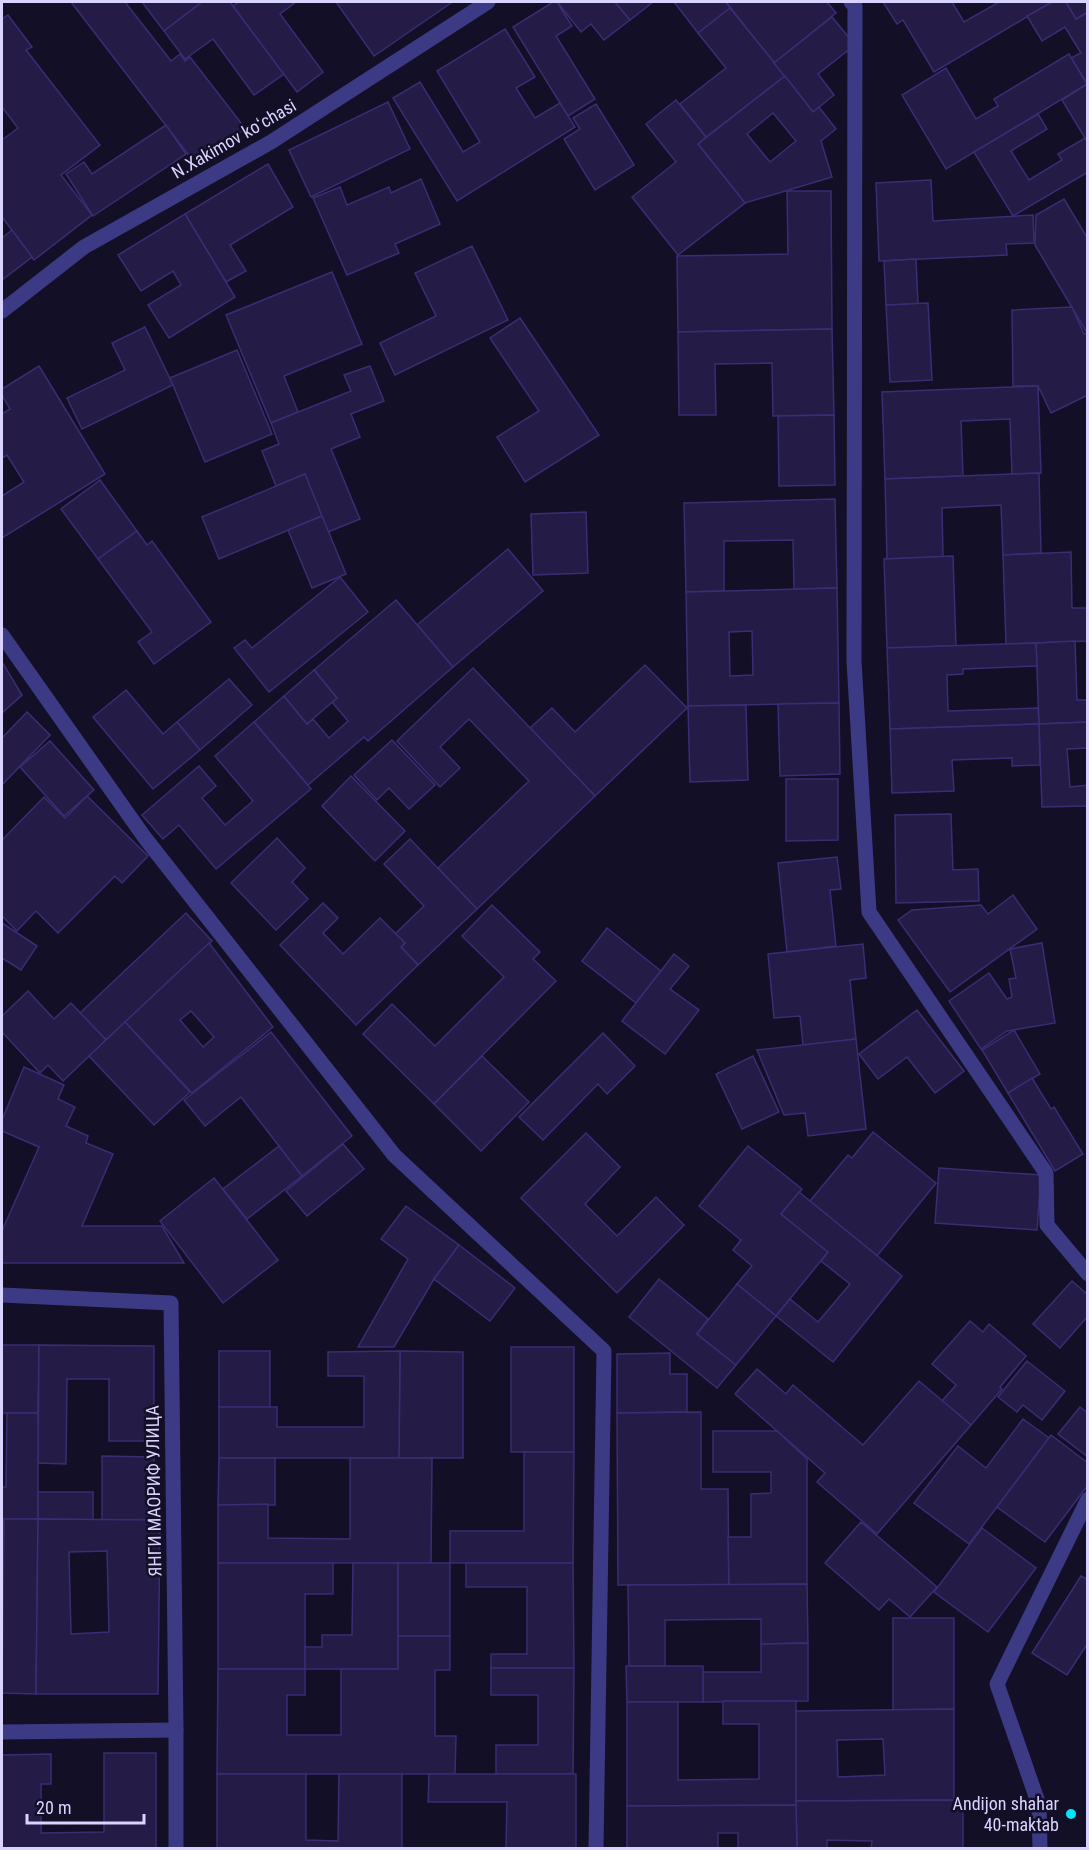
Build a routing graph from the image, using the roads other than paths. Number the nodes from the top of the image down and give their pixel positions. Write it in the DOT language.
graph roads {
  1 [pos="488,2"];
  2 [pos="851,2"];
  3 [pos="2,311"];
  4 [pos="2,635"];
  5 [pos="1088,1274"];
  6 [pos="2,1295"];
  7 [pos="1088,1499"];
  8 [pos="176,1730"];
  9 [pos="2,1732"];
  10 [pos="176,1848"];
  11 [pos="596,1848"];
  12 [pos="1040,1848"];
  1 -- 3 [label="street, N.Xakimov koʻchasi"];
  2 -- 5 [label="street"];
  4 -- 11 [label="street"];
  6 -- 8 [label="street, ЯНГИ МАОРИФ УЛИЦА"];
  7 -- 12 [label="street"];
  8 -- 9 [label="street"];
  8 -- 10 [label="street, ЯНГИ МАОРИФ УЛИЦА"];
}
